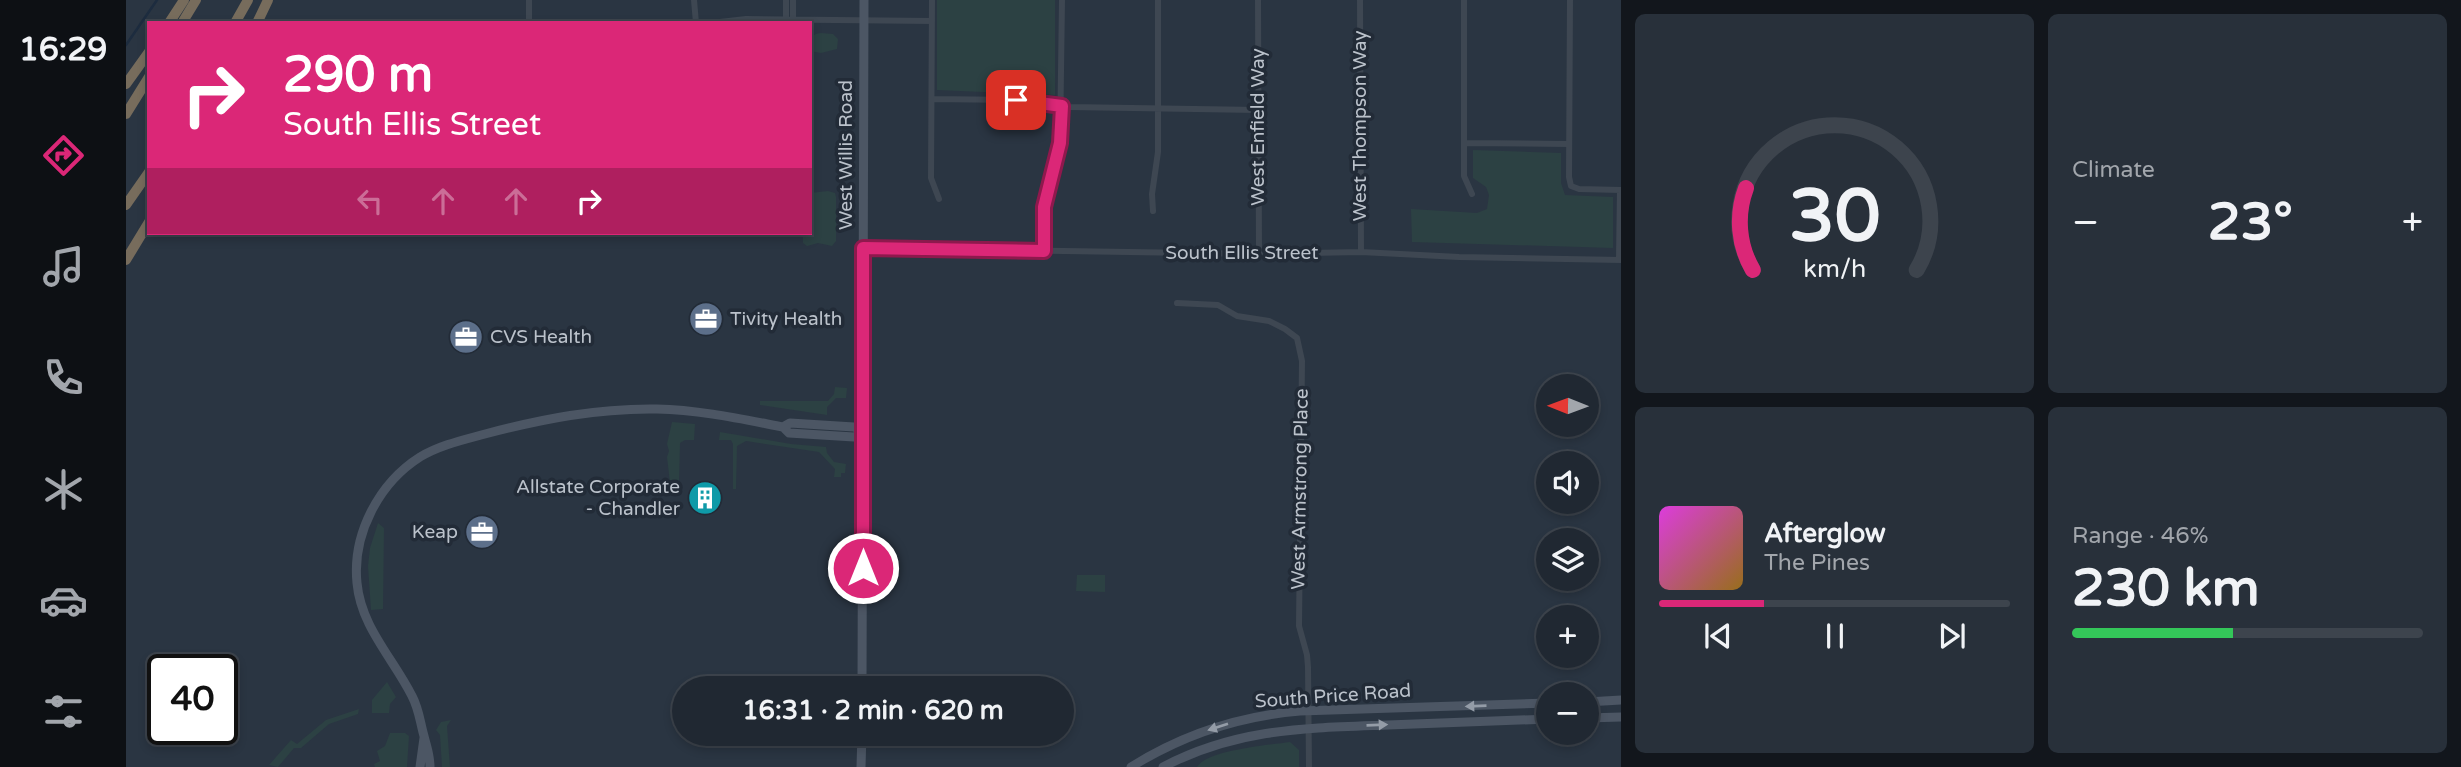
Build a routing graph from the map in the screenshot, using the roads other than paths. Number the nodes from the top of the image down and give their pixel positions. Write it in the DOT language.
graph roads {
  1 [pos="184,0"];
  2 [pos="196,0"];
  3 [pos="248,0"];
  4 [pos="268,0"];
  5 [pos="529,0"];
  6 [pos="694,0"];
  7 [pos="786,0"];
  8 [pos="793,0"];
  9 [pos="864,0"];
  10 [pos="932,0"];
  11 [pos="1062,0"];
  12 [pos="1158,0"];
  13 [pos="1258,0"];
  14 [pos="1360,0"];
  15 [pos="1464,0"];
  16 [pos="1570,0"];
  17 [pos="170,21"];
  18 [pos="183,21"];
  19 [pos="236,21"];
  20 [pos="258,21"];
  21 [pos="529,21"];
  22 [pos="696,21"];
  23 [pos="728,21"];
  24 [pos="789,21"];
  25 [pos="812,21"];
  26 [pos="864,22"];
  27 [pos="932,22"];
  28 [pos="147,55"];
  29 [pos="147,80"];
  30 [pos="126,84"];
  31 [pos="932,99"];
  32 [pos="1062,106"];
  33 [pos="1158,109"];
  34 [pos="1258,110"];
  35 [pos="126,114"];
  36 [pos="1464,143"];
  37 [pos="1569,144"];
  38 [pos="147,175"];
  39 [pos="1620,190"];
  40 [pos="1472,194"];
  41 [pos="939,199"];
  42 [pos="126,205"];
  43 [pos="1153,211"];
  44 [pos="147,225"];
  45 [pos="863,248"];
  46 [pos="1044,251"];
  47 [pos="1361,252"];
  48 [pos="1259,254"];
  49 [pos="126,260"];
  50 [pos="1620,260"];
  51 [pos="1177,303"];
  52 [pos="864,432"];
  53 [pos="862,676"];
  54 [pos="1621,700"];
  55 [pos="1599,701"];
  56 [pos="1536,703"];
  57 [pos="1309,712"];
  58 [pos="1621,717"];
  59 [pos="1599,718"];
  60 [pos="1536,719"];
  61 [pos="1309,728"];
  62 [pos="424,736"];
  63 [pos="862,746"];
  64 [pos="1155,753"];
  65 [pos="420,767"];
  66 [pos="430,767"];
  67 [pos="861,767"];
  68 [pos="1130,767"];
  69 [pos="1142,767"];
  70 [pos="1163,767"];
  71 [pos="1309,767"];
  1 -- 17 [label="highway"];
  2 -- 18 [label="highway"];
  3 -- 19 [label="highway"];
  4 -- 20 [label="highway"];
  5 -- 21 [label="street"];
  6 -- 22 [label="street"];
  7 -- 24 [label="street"];
  8 -- 24 [label="street"];
  9 -- 26 [label="street, West Willis Road"];
  10 -- 27 [label="street"];
  11 -- 32 [label="street"];
  12 -- 33 [label="street"];
  13 -- 34 [label="street, West Enfield Way"];
  14 -- 47 [label="street, West Thompson Way"];
  15 -- 36 [label="street"];
  16 -- 37 [label="street"];
  23 -- 24 [label="street"];
  25 -- 26 [label="street"];
  26 -- 27 [label="street"];
  26 -- 45 [label="street, West Willis Road"];
  27 -- 31 [label="street"];
  28 -- 30 [label="highway"];
  29 -- 35 [label="highway"];
  31 -- 32 [label="street"];
  31 -- 41 [label="street"];
  32 -- 33 [label="street"];
  32 -- 46 [label="street"];
  33 -- 34 [label="street"];
  33 -- 43 [label="street"];
  34 -- 48 [label="street, West Enfield Way"];
  36 -- 37 [label="street"];
  36 -- 40 [label="street"];
  37 -- 39 [label="street"];
  38 -- 42 [label="highway"];
  39 -- 50 [label="street"];
  44 -- 49 [label="highway"];
  45 -- 46 [label="street, South Ellis Street"];
  45 -- 52 [label="street, West Willis Road"];
  46 -- 48 [label="street, South Ellis Street"];
  47 -- 48 [label="street, South Ellis Street"];
  47 -- 50 [label="street, South Ellis Street"];
  51 -- 57 [label="street, West Armstrong Place"];
  52 -- 53 [label="street, West Willis Road"];
  52 -- 62 [label="street"];
  54 -- 55 [label="street"];
  56 -- 57 [label="street, South Price Road, one-way"];
  57 -- 61 [label="street, West Armstrong Place"];
  57 -- 64 [label="street, South Price Road, one-way"];
  58 -- 59 [label="street"];
  61 -- 60 [label="street, South Price Road, one-way"];
  61 -- 70 [label="street, South Price Road"];
  61 -- 71 [label="street, West Armstrong Place"];
  62 -- 65 [label="street"];
  62 -- 66 [label="street"];
  63 -- 67 [label="street"];
  64 -- 68 [label="street, South Price Road"];
  64 -- 69 [label="street"];
}
